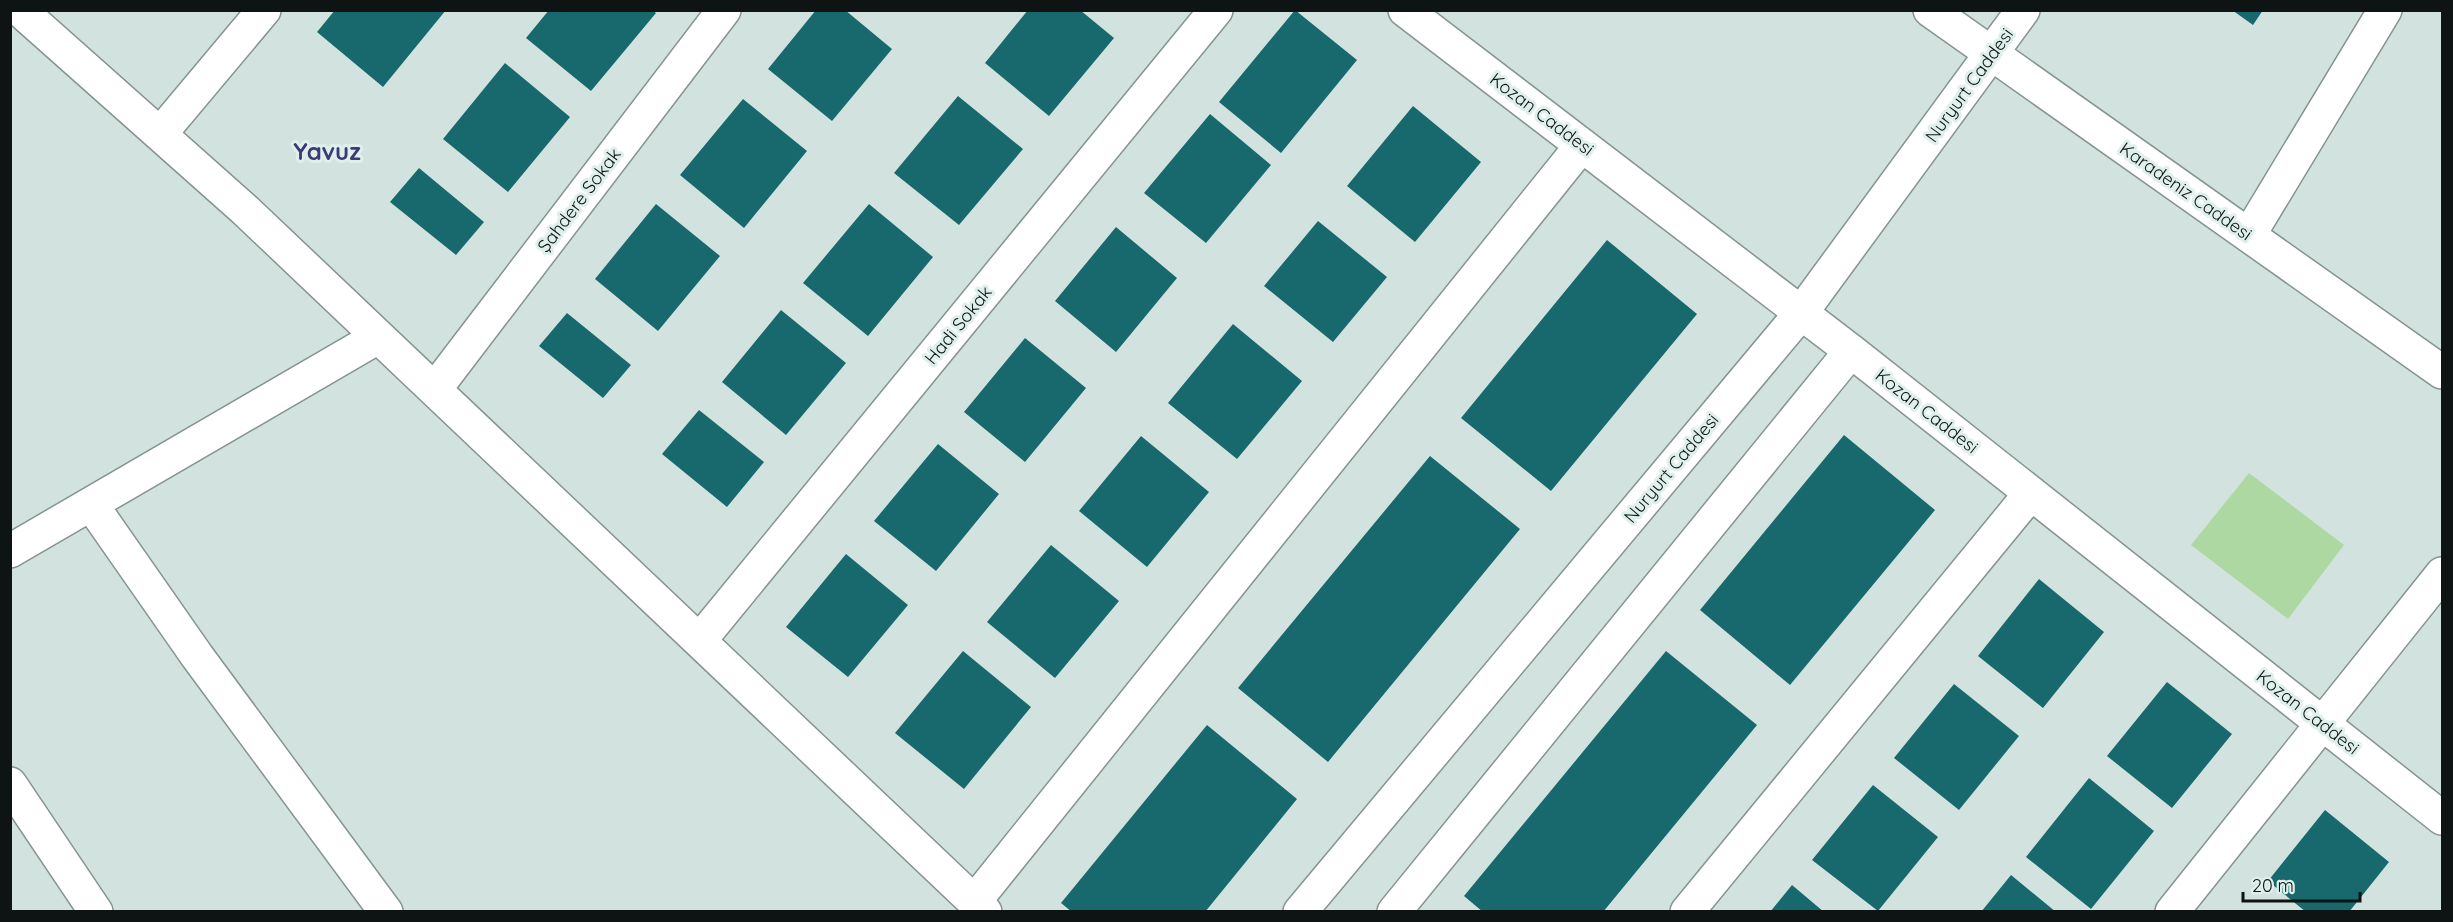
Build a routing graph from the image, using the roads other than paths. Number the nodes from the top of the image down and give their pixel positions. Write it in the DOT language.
graph roads {
  1 [pos="21,10"];
  2 [pos="264,10"];
  3 [pos="724,10"];
  4 [pos="1216,10"];
  5 [pos="1406,10"];
  6 [pos="1930,10"];
  7 [pos="2023,10"];
  8 [pos="2385,10"];
  9 [pos="1993,54"];
  10 [pos="160,134"];
  11 [pos="1582,145"];
  12 [pos="2249,235"];
  13 [pos="1801,313"];
  14 [pos="378,337"];
  15 [pos="1851,351"];
  16 [pos="2442,372"];
  17 [pos="435,390"];
  18 [pos="2031,493"];
  19 [pos="91,504"];
  20 [pos="10,551"];
  21 [pos="2442,574"];
  22 [pos="700,640"];
  23 [pos="2323,723"];
  24 [pos="10,784"];
  25 [pos="2442,818"];
  26 [pos="980,907"];
  27 [pos="96,912"];
  28 [pos="386,912"];
  29 [pos="1300,912"];
  30 [pos="1394,912"];
  31 [pos="1687,912"];
  32 [pos="2172,912"];
  1 -- 10 [label="street"];
  2 -- 10 [label="street"];
  3 -- 17 [label="street, Şahdere Sokak"];
  4 -- 22 [label="street, Hadi Sokak"];
  5 -- 11 [label="street, Kozan Caddesi"];
  6 -- 9 [label="street, Karadeniz Caddesi"];
  7 -- 9 [label="street, Nuryurt Caddesi"];
  8 -- 12 [label="street"];
  9 -- 12 [label="street, Karadeniz Caddesi"];
  9 -- 13 [label="street, Nuryurt Caddesi"];
  10 -- 14 [label="street"];
  11 -- 13 [label="street, Kozan Caddesi"];
  11 -- 26 [label="street"];
  12 -- 16 [label="street, Karadeniz Caddesi"];
  13 -- 15 [label="street, Kozan Caddesi"];
  13 -- 29 [label="street, Nuryurt Caddesi"];
  14 -- 17 [label="street"];
  14 -- 19 [label="street"];
  15 -- 18 [label="street, Kozan Caddesi"];
  15 -- 30 [label="street"];
  17 -- 22 [label="street"];
  18 -- 23 [label="street, Kozan Caddesi"];
  18 -- 31 [label="street"];
  19 -- 20 [label="street"];
  19 -- 28 [label="street"];
  21 -- 23 [label="street"];
  22 -- 26 [label="street"];
  23 -- 25 [label="street, Kozan Caddesi"];
  23 -- 32 [label="street"];
  24 -- 27 [label="street"];
}
